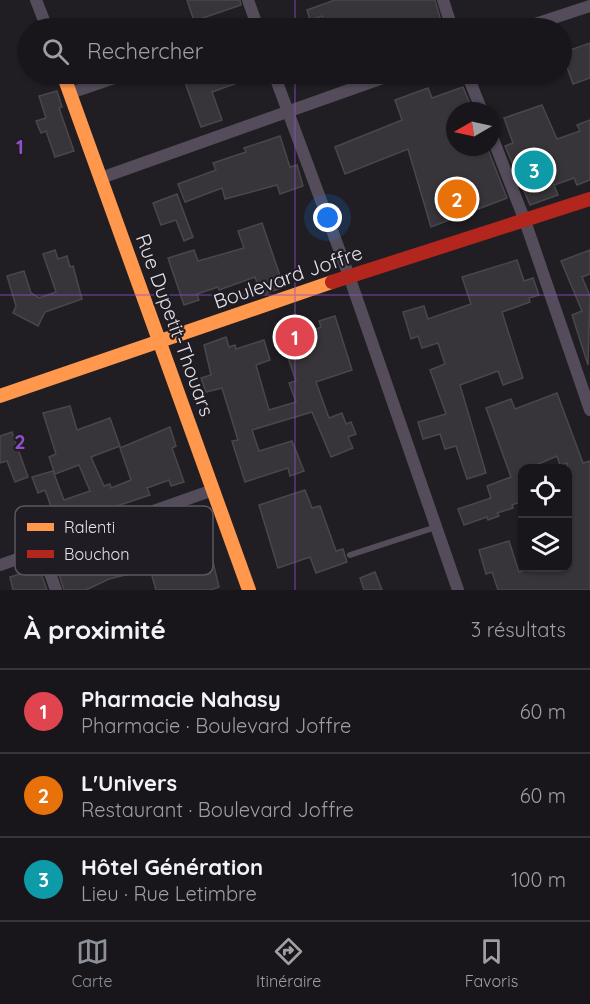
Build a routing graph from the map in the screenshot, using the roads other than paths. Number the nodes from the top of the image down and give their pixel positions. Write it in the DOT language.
graph roads {
  1 [pos="36,0"];
  2 [pos="248,0"];
  3 [pos="443,0"];
  4 [pos="590,6"];
  5 [pos="43,18"];
  6 [pos="254,18"];
  7 [pos="449,18"];
  8 [pos="553,18"];
  9 [pos="67,84"];
  10 [pos="97,84"];
  11 [pos="277,84"];
  12 [pos="366,84"];
  13 [pos="471,84"];
  14 [pos="70,93"];
  15 [pos="478,102"];
  16 [pos="287,112"];
  17 [pos="500,156"];
  18 [pos="101,178"];
  19 [pos="590,199"];
  20 [pos="525,220"];
  21 [pos="349,276"];
  22 [pos="160,343"];
  23 [pos="0,396"];
  24 [pos="590,410"];
  25 [pos="213,490"];
  26 [pos="168,506"];
  27 [pos="436,526"];
  28 [pos="350,555"];
  29 [pos="15,560"];
  30 [pos="0,565"];
  31 [pos="51,575"];
  32 [pos="56,590"];
  33 [pos="249,590"];
  34 [pos="458,590"];
  1 -- 5 [label="street"];
  2 -- 6 [label="street"];
  3 -- 7 [label="street"];
  4 -- 8 [label="street"];
  9 -- 14 [label="street, Rue Dupetit-Thouars"];
  10 -- 14 [label="street"];
  11 -- 16 [label="street"];
  12 -- 16 [label="street"];
  13 -- 15 [label="street"];
  14 -- 18 [label="street, Rue Dupetit-Thouars"];
  16 -- 18 [label="street"];
  16 -- 21 [label="street"];
  17 -- 20 [label="street"];
  18 -- 22 [label="street, Rue Dupetit-Thouars"];
  19 -- 20 [label="street, Boulevard Joffre"];
  20 -- 21 [label="street, Boulevard Joffre"];
  20 -- 24 [label="street"];
  21 -- 22 [label="street, Boulevard Joffre"];
  21 -- 27 [label="street"];
  22 -- 23 [label="street, Boulevard Joffre"];
  22 -- 25 [label="street, Rue Dupetit-Thouars"];
  25 -- 26 [label="street"];
  25 -- 33 [label="street, Rue Dupetit-Thouars"];
  27 -- 28 [label="lane"];
  27 -- 34 [label="street"];
  29 -- 30 [label="street"];
  31 -- 32 [label="street"];
}
